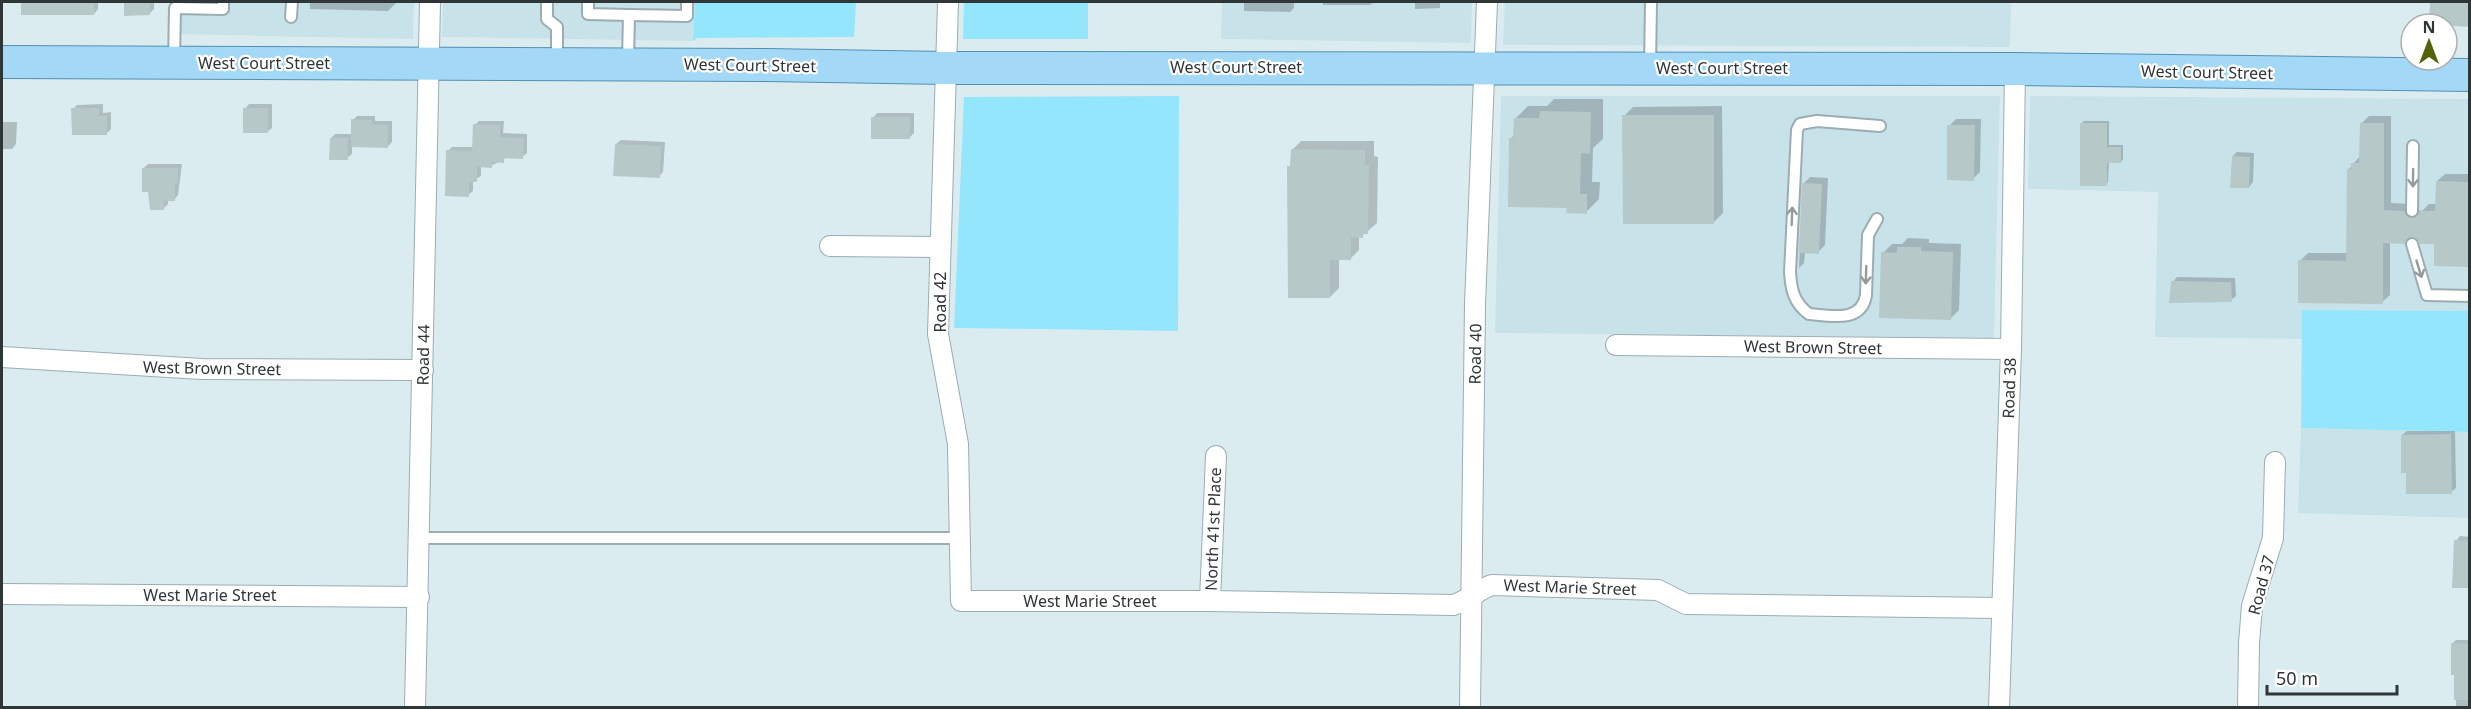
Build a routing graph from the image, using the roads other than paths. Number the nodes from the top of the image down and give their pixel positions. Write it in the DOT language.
graph roads {
  1 [pos="223,2"];
  2 [pos="292,2"];
  3 [pos="430,2"];
  4 [pos="547,2"];
  5 [pos="588,2"];
  6 [pos="687,2"];
  7 [pos="948,2"];
  8 [pos="1487,2"];
  9 [pos="1651,2"];
  10 [pos="629,15"];
  11 [pos="291,17"];
  12 [pos="2,62"];
  13 [pos="174,62"];
  14 [pos="429,63"];
  15 [pos="557,64"];
  16 [pos="628,64"];
  17 [pos="1485,67"];
  18 [pos="946,68"];
  19 [pos="1650,68"];
  20 [pos="2015,69"];
  21 [pos="2469,75"];
  22 [pos="1880,126"];
  23 [pos="2414,146"];
  24 [pos="2412,211"];
  25 [pos="1877,219"];
  26 [pos="2412,244"];
  27 [pos="830,246"];
  28 [pos="940,247"];
  29 [pos="2469,296"];
  30 [pos="1616,345"];
  31 [pos="2011,349"];
  32 [pos="2,357"];
  33 [pos="423,370"];
  34 [pos="1216,456"];
  35 [pos="2275,462"];
  36 [pos="420,538"];
  37 [pos="960,538"];
  38 [pos="2,594"];
  39 [pos="1471,596"];
  40 [pos="419,597"];
  41 [pos="961,600"];
  42 [pos="1210,601"];
  43 [pos="2001,608"];
  44 [pos="415,708"];
  45 [pos="1470,708"];
  46 [pos="1999,708"];
  47 [pos="2248,708"];
  1 -- 13 [label="lane"];
  2 -- 11 [label="lane"];
  3 -- 14 [label="street, Road 44"];
  4 -- 15 [label="lane"];
  5 -- 10 [label="lane"];
  6 -- 10 [label="lane"];
  7 -- 18 [label="street, Road 42"];
  8 -- 17 [label="street, Road 40"];
  9 -- 19 [label="lane"];
  10 -- 16 [label="lane"];
  12 -- 13 [label="main road, West Court Street"];
  13 -- 14 [label="main road, West Court Street"];
  14 -- 15 [label="main road, West Court Street"];
  14 -- 33 [label="street, Road 44"];
  15 -- 16 [label="main road, West Court Street"];
  16 -- 18 [label="main road, West Court Street"];
  17 -- 18 [label="main road, West Court Street"];
  17 -- 19 [label="main road, West Court Street"];
  17 -- 39 [label="street, Road 40"];
  18 -- 28 [label="street, Road 42"];
  19 -- 20 [label="main road, West Court Street"];
  20 -- 21 [label="main road, West Court Street"];
  20 -- 31 [label="street, Road 38"];
  25 -- 22 [label="lane, one-way"];
  23 -- 24 [label="lane, one-way"];
  26 -- 29 [label="lane, one-way"];
  27 -- 28 [label="street"];
  28 -- 37 [label="street, Road 42"];
  30 -- 31 [label="street, West Brown Street"];
  31 -- 43 [label="street, Road 38"];
  32 -- 33 [label="street, West Brown Street"];
  33 -- 36 [label="street, Road 44"];
  34 -- 42 [label="street, North 41st Place"];
  35 -- 47 [label="street, Road 37"];
  36 -- 37 [label="lane"];
  36 -- 40 [label="street, Road 44"];
  37 -- 41 [label="street, Road 42"];
  38 -- 40 [label="street, West Marie Street"];
  39 -- 42 [label="street, West Marie Street"];
  39 -- 43 [label="street, West Marie Street"];
  39 -- 45 [label="street, Road 40"];
  40 -- 44 [label="street, Road 44"];
  41 -- 42 [label="street, West Marie Street"];
  43 -- 46 [label="street, Road 38"];
}
